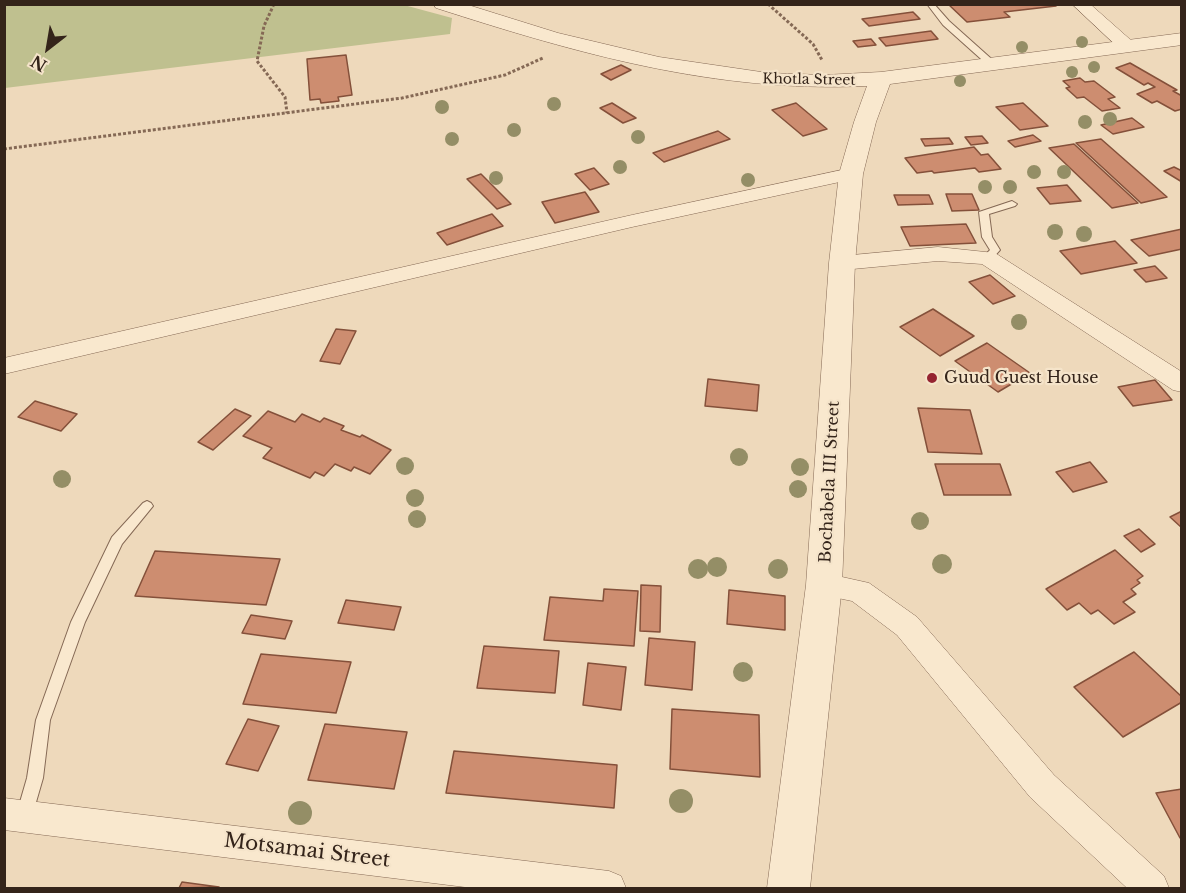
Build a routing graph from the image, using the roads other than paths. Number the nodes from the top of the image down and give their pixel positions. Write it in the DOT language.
graph roads {
  1 [pos="443,4"];
  2 [pos="930,4"];
  3 [pos="1080,4"];
  4 [pos="1182,39"];
  5 [pos="1127,46"];
  6 [pos="993,65"];
  7 [pos="881,79"];
  8 [pos="851,174"];
  9 [pos="1012,204"];
  10 [pos="987,258"];
  11 [pos="842,263"];
  12 [pos="4,366"];
  13 [pos="1182,384"];
  14 [pos="147,506"];
  15 [pos="824,585"];
  16 [pos="14,815"];
  17 [pos="609,888"];
  18 [pos="789,888"];
  19 [pos="1152,888"];
  1 -- 7 [label="street, Khotla Street"];
  2 -- 6 [label="lane"];
  3 -- 5 [label="street"];
  4 -- 5 [label="street, Khotla Street"];
  5 -- 6 [label="street, Khotla Street"];
  6 -- 7 [label="street, Khotla Street"];
  7 -- 8 [label="street, Bochabela III Street"];
  8 -- 11 [label="street, Bochabela III Street"];
  8 -- 12 [label="street"];
  9 -- 10 [label="lane"];
  10 -- 11 [label="street"];
  10 -- 13 [label="street"];
  11 -- 15 [label="street, Bochabela III Street"];
  14 -- 16 [label="lane"];
  15 -- 18 [label="street, Bochabela III Street"];
  15 -- 19 [label="street"];
  16 -- 17 [label="street, Motsamai Street"];
}
